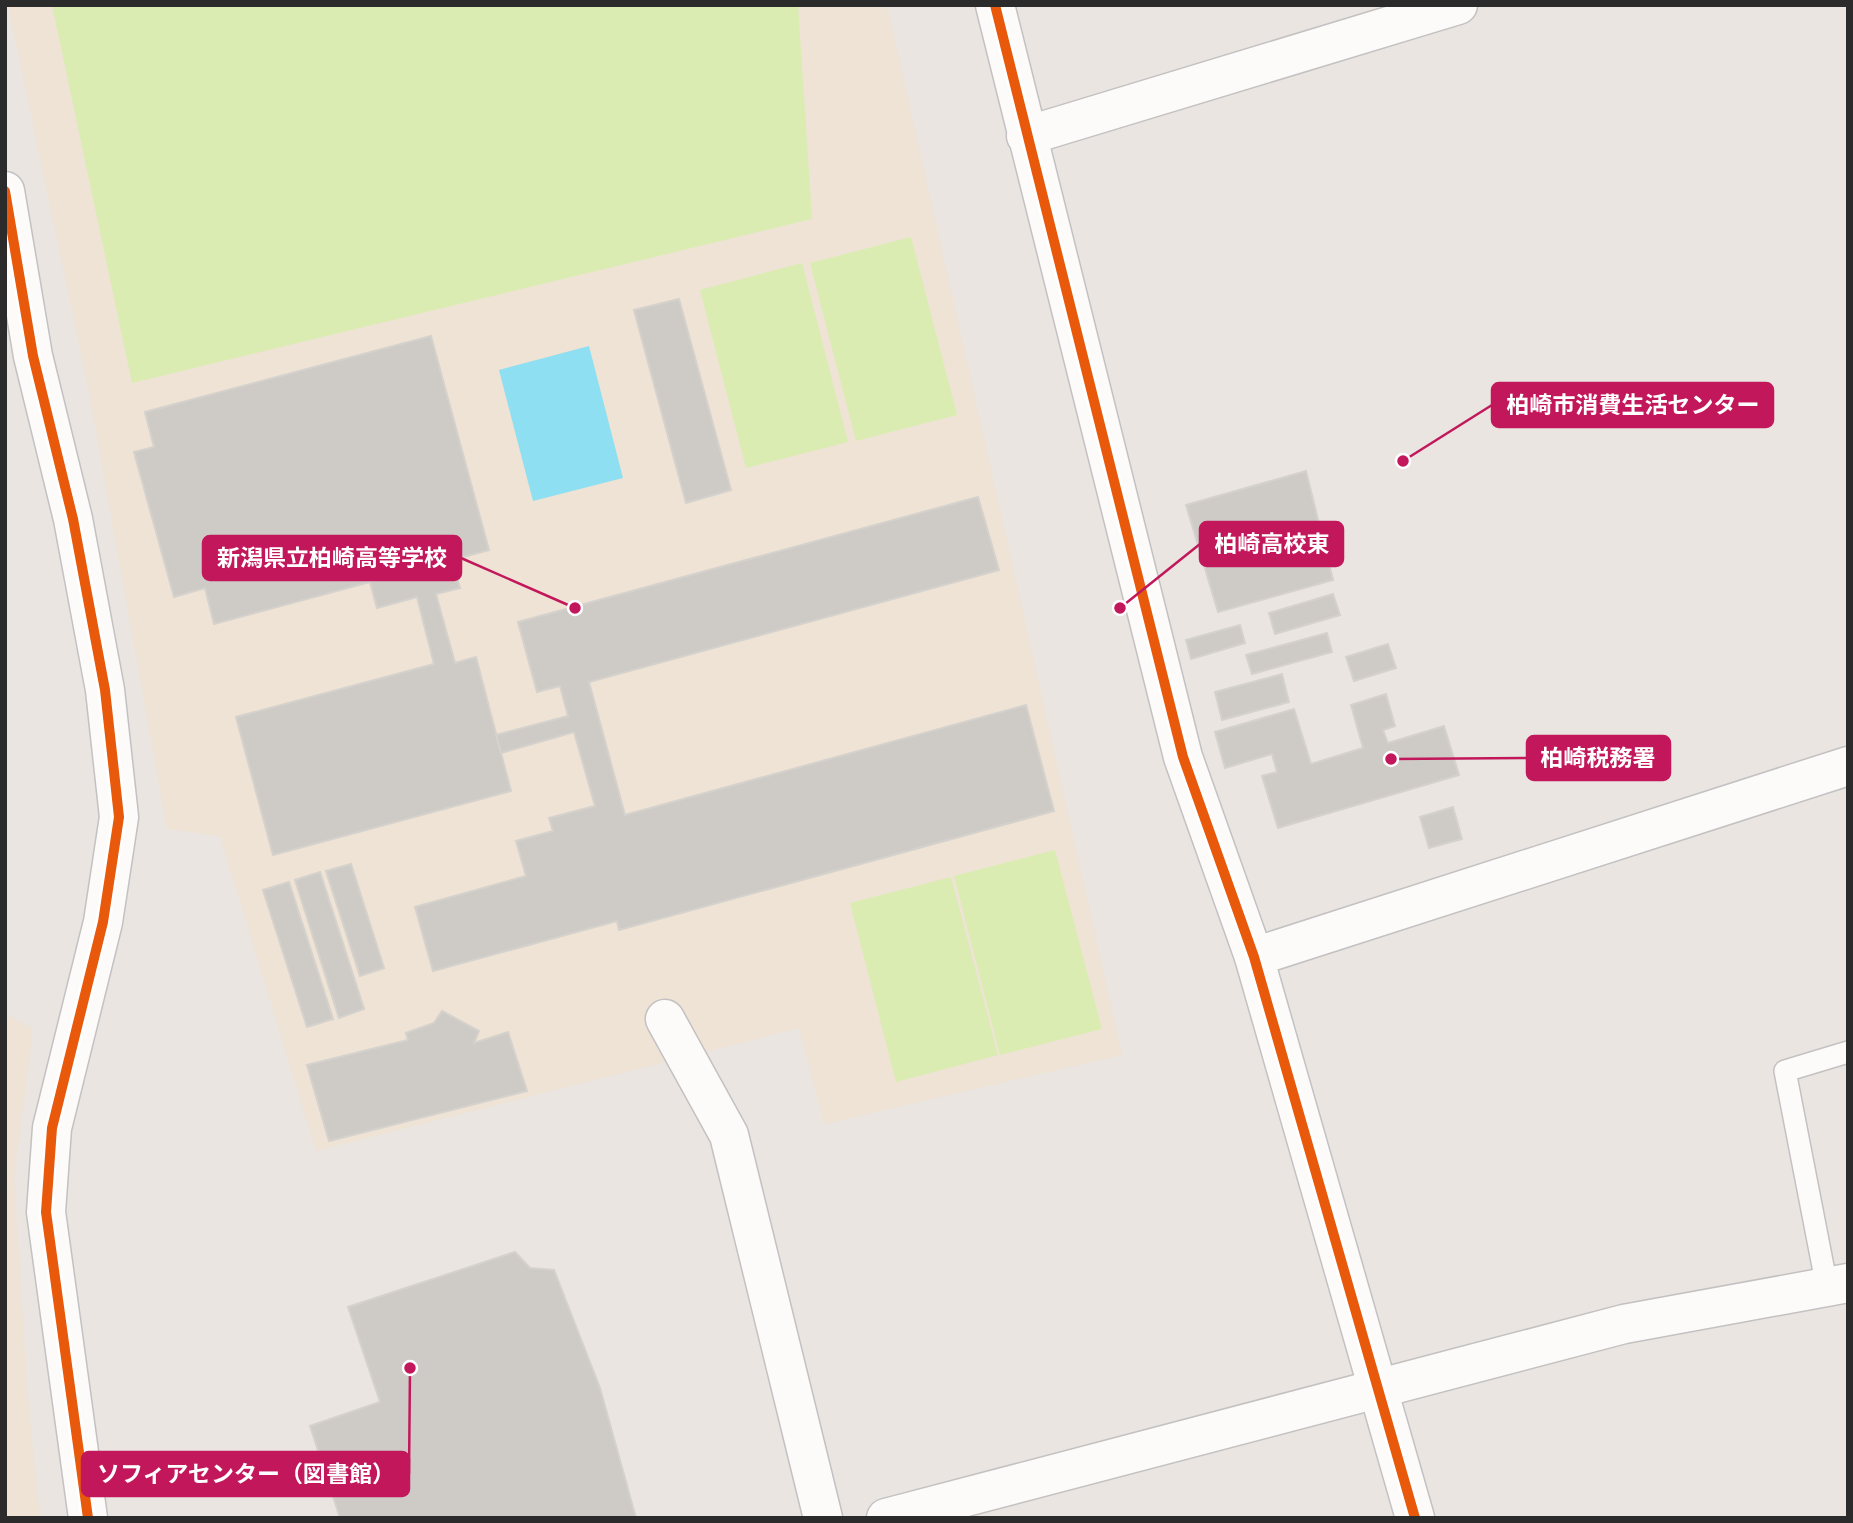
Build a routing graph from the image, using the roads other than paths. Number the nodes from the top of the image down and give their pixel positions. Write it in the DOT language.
graph roads {
  1 [pos="1458,5"];
  2 [pos="1003,12"];
  3 [pos="1026,136"];
  4 [pos="5,191"];
  5 [pos="19,358"];
  6 [pos="1848,766"];
  7 [pos="1254,957"];
  8 [pos="665,1019"];
  9 [pos="1848,1052"];
  10 [pos="1838,1285"];
  11 [pos="1377,1388"];
  12 [pos="88,1518"];
  13 [pos="823,1518"];
  14 [pos="886,1518"];
  15 [pos="1415,1518"];
  1 -- 3 [label="street"];
  2 -- 3 [label="street"];
  3 -- 7 [label="street"];
  4 -- 5 [label="street"];
  5 -- 12 [label="street"];
  6 -- 7 [label="street"];
  7 -- 11 [label="street"];
  8 -- 13 [label="street"];
  9 -- 10 [label="lane"];
  10 -- 11 [label="street"];
  11 -- 14 [label="street"];
  11 -- 15 [label="street"];
}
